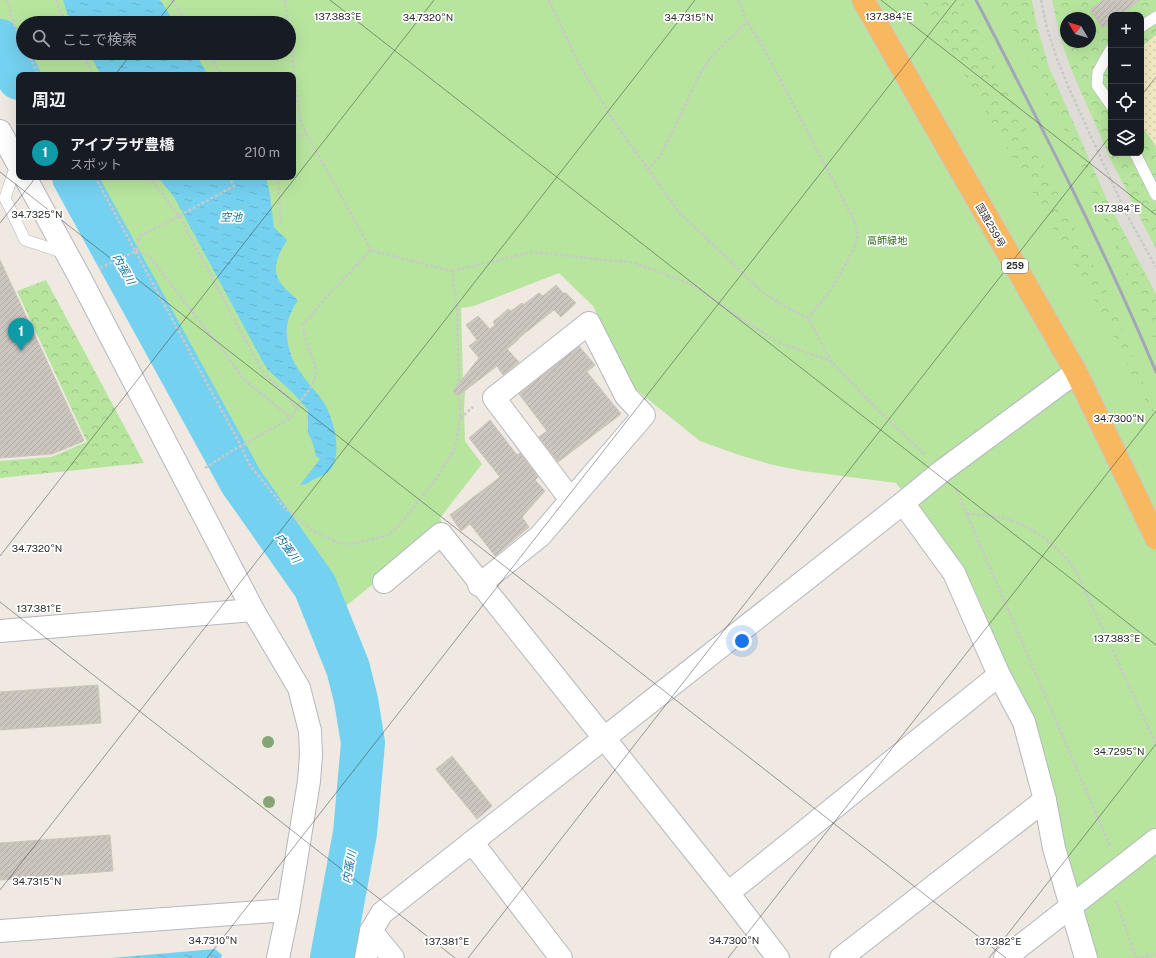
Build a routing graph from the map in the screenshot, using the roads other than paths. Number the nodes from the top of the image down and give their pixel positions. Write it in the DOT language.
graph roads {
  1 [pos="863,0"];
  2 [pos="1156,16"];
  3 [pos="1144,25"];
  4 [pos="1108,54"];
  5 [pos="1108,101"];
  6 [pos="0,131"];
  7 [pos="1136,156"];
  8 [pos="16,161"];
  9 [pos="16,176"];
  10 [pos="27,180"];
  11 [pos="1156,195"];
  12 [pos="67,254"];
  13 [pos="1076,372"];
  14 [pos="571,500"];
  15 [pos="903,503"];
  16 [pos="1156,538"];
  17 [pos="384,582"];
  18 [pos="480,585"];
  19 [pos="253,610"];
  20 [pos="0,631"];
  21 [pos="999,675"];
  22 [pos="604,739"];
  23 [pos="1045,800"];
  24 [pos="1156,840"];
  25 [pos="472,842"];
  26 [pos="728,893"];
  27 [pos="1071,906"];
  28 [pos="288,910"];
  29 [pos="0,931"];
  30 [pos="371,931"];
  31 [pos="278,958"];
  32 [pos="366,958"];
  33 [pos="393,958"];
  34 [pos="561,958"];
  35 [pos="778,958"];
  36 [pos="841,958"];
  37 [pos="1005,958"];
  38 [pos="1086,958"];
  1 -- 13 [label="highway, 国道259号 / 259"];
  2 -- 3 [label="lane"];
  4 -- 5 [label="lane"];
  6 -- 8 [label="street"];
  7 -- 11 [label="lane"];
  9 -- 12 [label="lane"];
  10 -- 12 [label="street"];
  12 -- 19 [label="street"];
  13 -- 15 [label="street"];
  13 -- 16 [label="highway, 国道259号 / 259"];
  14 -- 14 [label="street"];
  14 -- 18 [label="street"];
  15 -- 21 [label="street"];
  15 -- 22 [label="street"];
  17 -- 18 [label="street"];
  18 -- 22 [label="street"];
  19 -- 20 [label="street"];
  19 -- 28 [label="street"];
  21 -- 23 [label="street"];
  21 -- 26 [label="street"];
  22 -- 25 [label="street"];
  22 -- 26 [label="street"];
  23 -- 27 [label="street"];
  23 -- 36 [label="street"];
  24 -- 27 [label="street"];
  25 -- 30 [label="street"];
  25 -- 34 [label="street"];
  26 -- 35 [label="street"];
  27 -- 37 [label="street"];
  27 -- 38 [label="street"];
  28 -- 29 [label="street"];
  28 -- 31 [label="street"];
  30 -- 32 [label="street"];
  30 -- 33 [label="street"];
}
